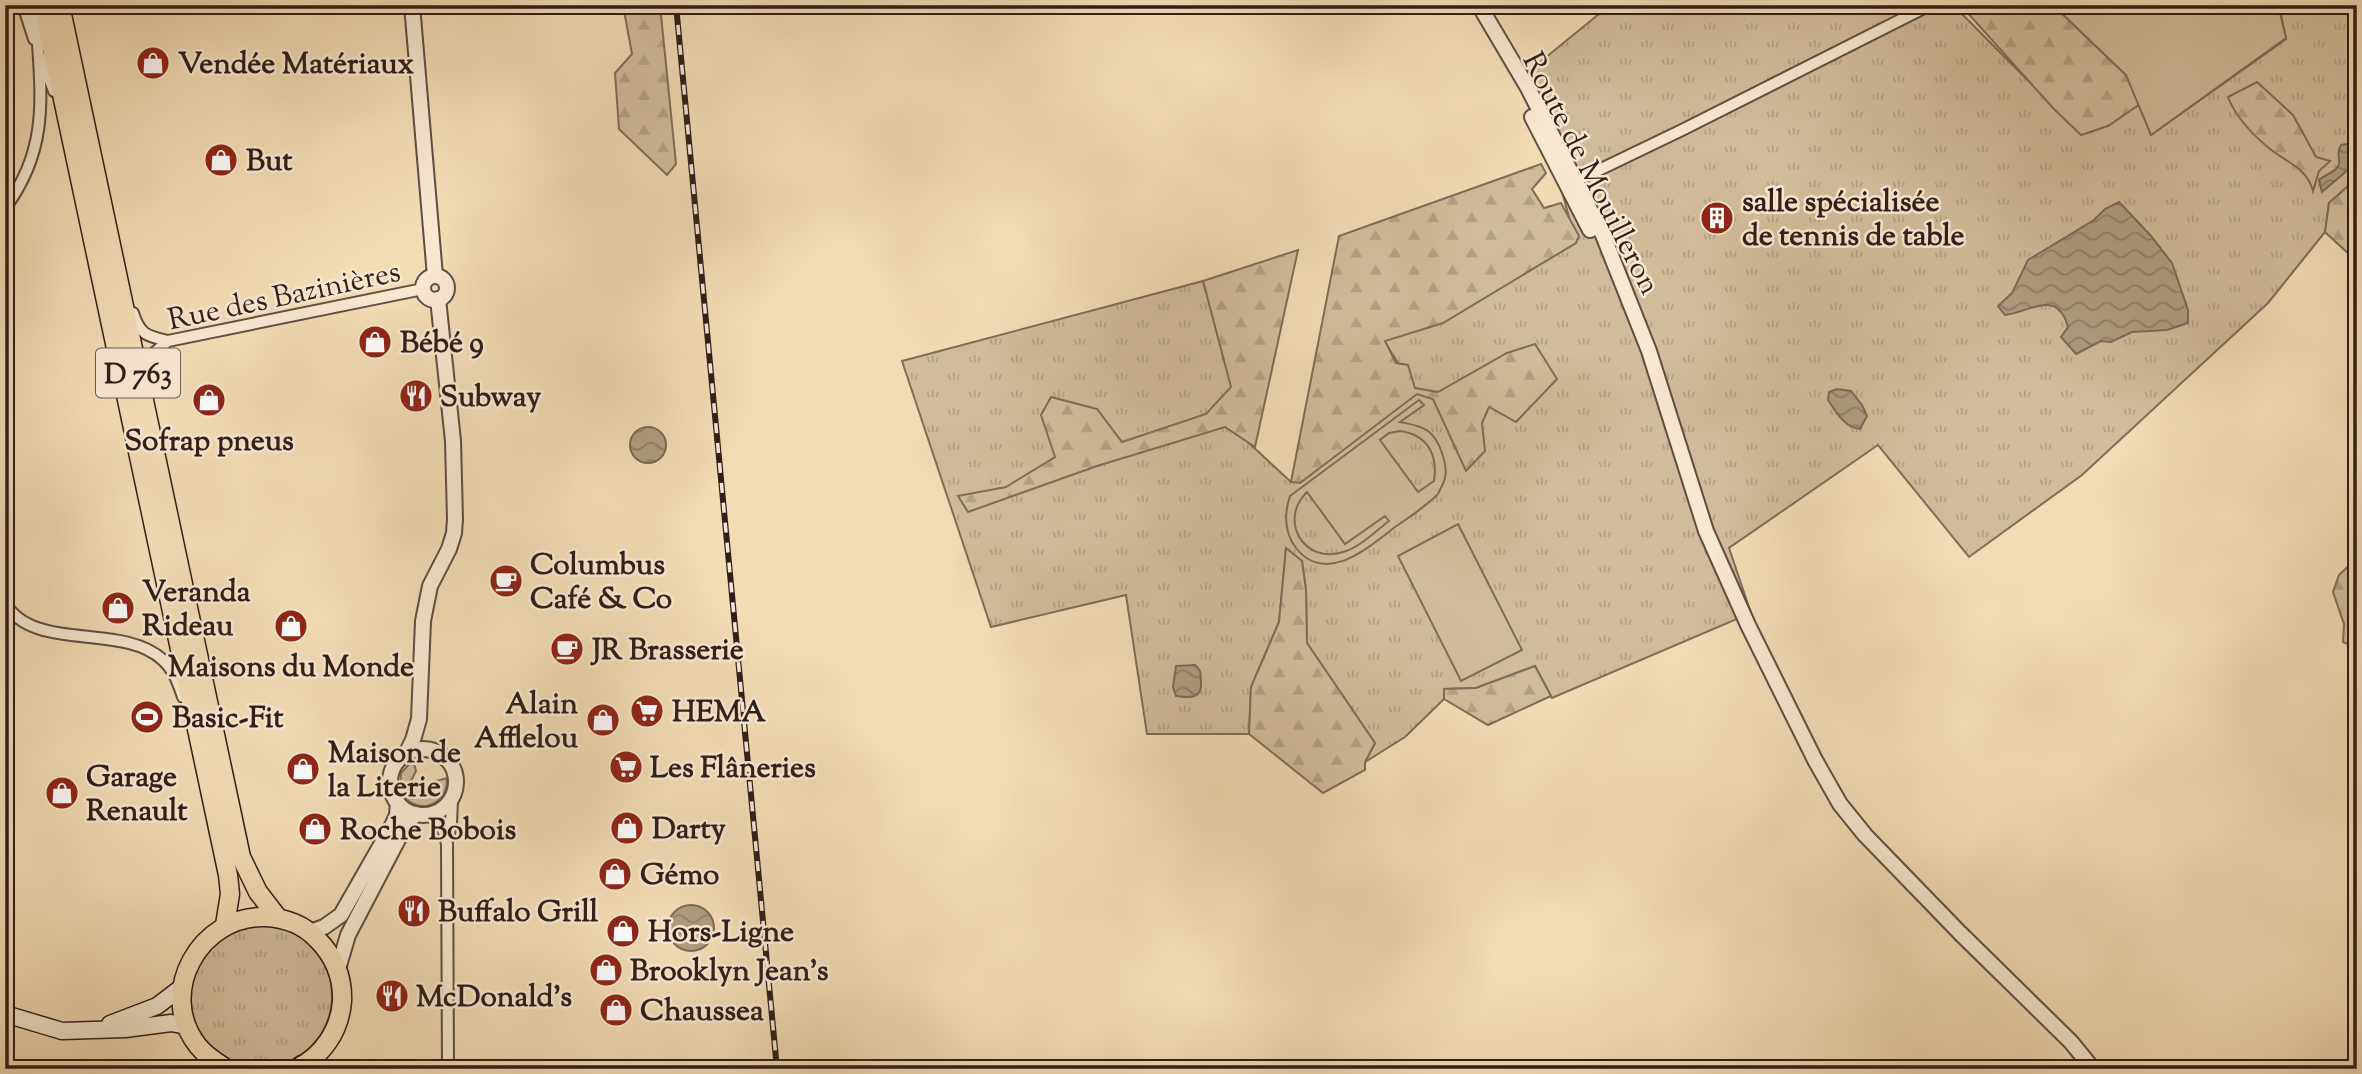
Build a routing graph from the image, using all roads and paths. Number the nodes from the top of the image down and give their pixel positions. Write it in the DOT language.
graph roads {
  1 [pos="23,5"];
  2 [pos="36,5"];
  3 [pos="43,5"];
  4 [pos="60,5"];
  5 [pos="1478,5"];
  6 [pos="1930,5"];
  7 [pos="412,7"];
  8 [pos="37,49"];
  9 [pos="1533,117"];
  10 [pos="79,173"];
  11 [pos="1574,182"];
  12 [pos="1577,203"];
  13 [pos="5,208"];
  14 [pos="116,267"];
  15 [pos="435,276"];
  16 [pos="423,289"];
  17 [pos="438,299"];
  18 [pos="1636,318"];
  19 [pos="168,341"];
  20 [pos="141,386"];
  21 [pos="5,603"];
  22 [pos="419,719"];
  23 [pos="199,739"];
  24 [pos="428,750"];
  25 [pos="405,756"];
  26 [pos="452,799"];
  27 [pos="398,803"];
  28 [pos="423,815"];
  29 [pos="447,845"];
  30 [pos="278,918"];
  31 [pos="225,925"];
  32 [pos="310,932"];
  33 [pos="338,969"];
  34 [pos="182,987"];
  35 [pos="5,1013"];
  36 [pos="187,1026"];
  37 [pos="97,1029"];
  38 [pos="300,1068"];
  39 [pos="227,1069"];
  40 [pos="448,1069"];
  41 [pos="2093,1069"];
  1 -- 8 [label="street"];
  2 -- 8 [label="street"];
  3 -- 10 [label="main road, D 763"];
  4 -- 14 [label="main road, D 763"];
  5 -- 9 [label="street, Route de Mouilleron"];
  5 -- 11 [label="street, Route de Mouilleron"];
  6 -- 11 [label="street"];
  7 -- 15 [label="street"];
  8 -- 10 [label="street"];
  8 -- 13 [label="street"];
  9 -- 11 [label="street"];
  9 -- 12 [label="street, Route de Mouilleron"];
  10 -- 23 [label="main road, D 763"];
  11 -- 12 [label="street"];
  11 -- 18 [label="street, Route de Mouilleron"];
  12 -- 18 [label="street, Route de Mouilleron"];
  14 -- 19 [label="street"];
  14 -- 20 [label="main road, D 763"];
  15 -- 16 [label="street"];
  15 -- 17 [label="street"];
  16 -- 17 [label="street"];
  16 -- 19 [label="street, Rue des Bazinières"];
  17 -- 22 [label="street"];
  18 -- 41 [label="street"];
  19 -- 20 [label="street, Rue des Bazinières"];
  20 -- 30 [label="main road, D 763"];
  21 -- 23 [label="street"];
  22 -- 24 [label="street"];
  22 -- 25 [label="street"];
  23 -- 31 [label="main road, D 763"];
  24 -- 25 [label="street"];
  24 -- 26 [label="street"];
  25 -- 27 [label="street"];
  26 -- 28 [label="street"];
  26 -- 29 [label="street"];
  27 -- 28 [label="street"];
  27 -- 32 [label="street"];
  28 -- 29 [label="street"];
  28 -- 33 [label="street"];
  29 -- 40 [label="street"];
  30 -- 31 [label="main road"];
  30 -- 32 [label="main road"];
  31 -- 34 [label="main road"];
  32 -- 33 [label="main road"];
  33 -- 38 [label="main road"];
  34 -- 36 [label="main road"];
  34 -- 37 [label="main road"];
  35 -- 37 [label="main road"];
  36 -- 37 [label="main road"];
  36 -- 39 [label="main road"];
}
